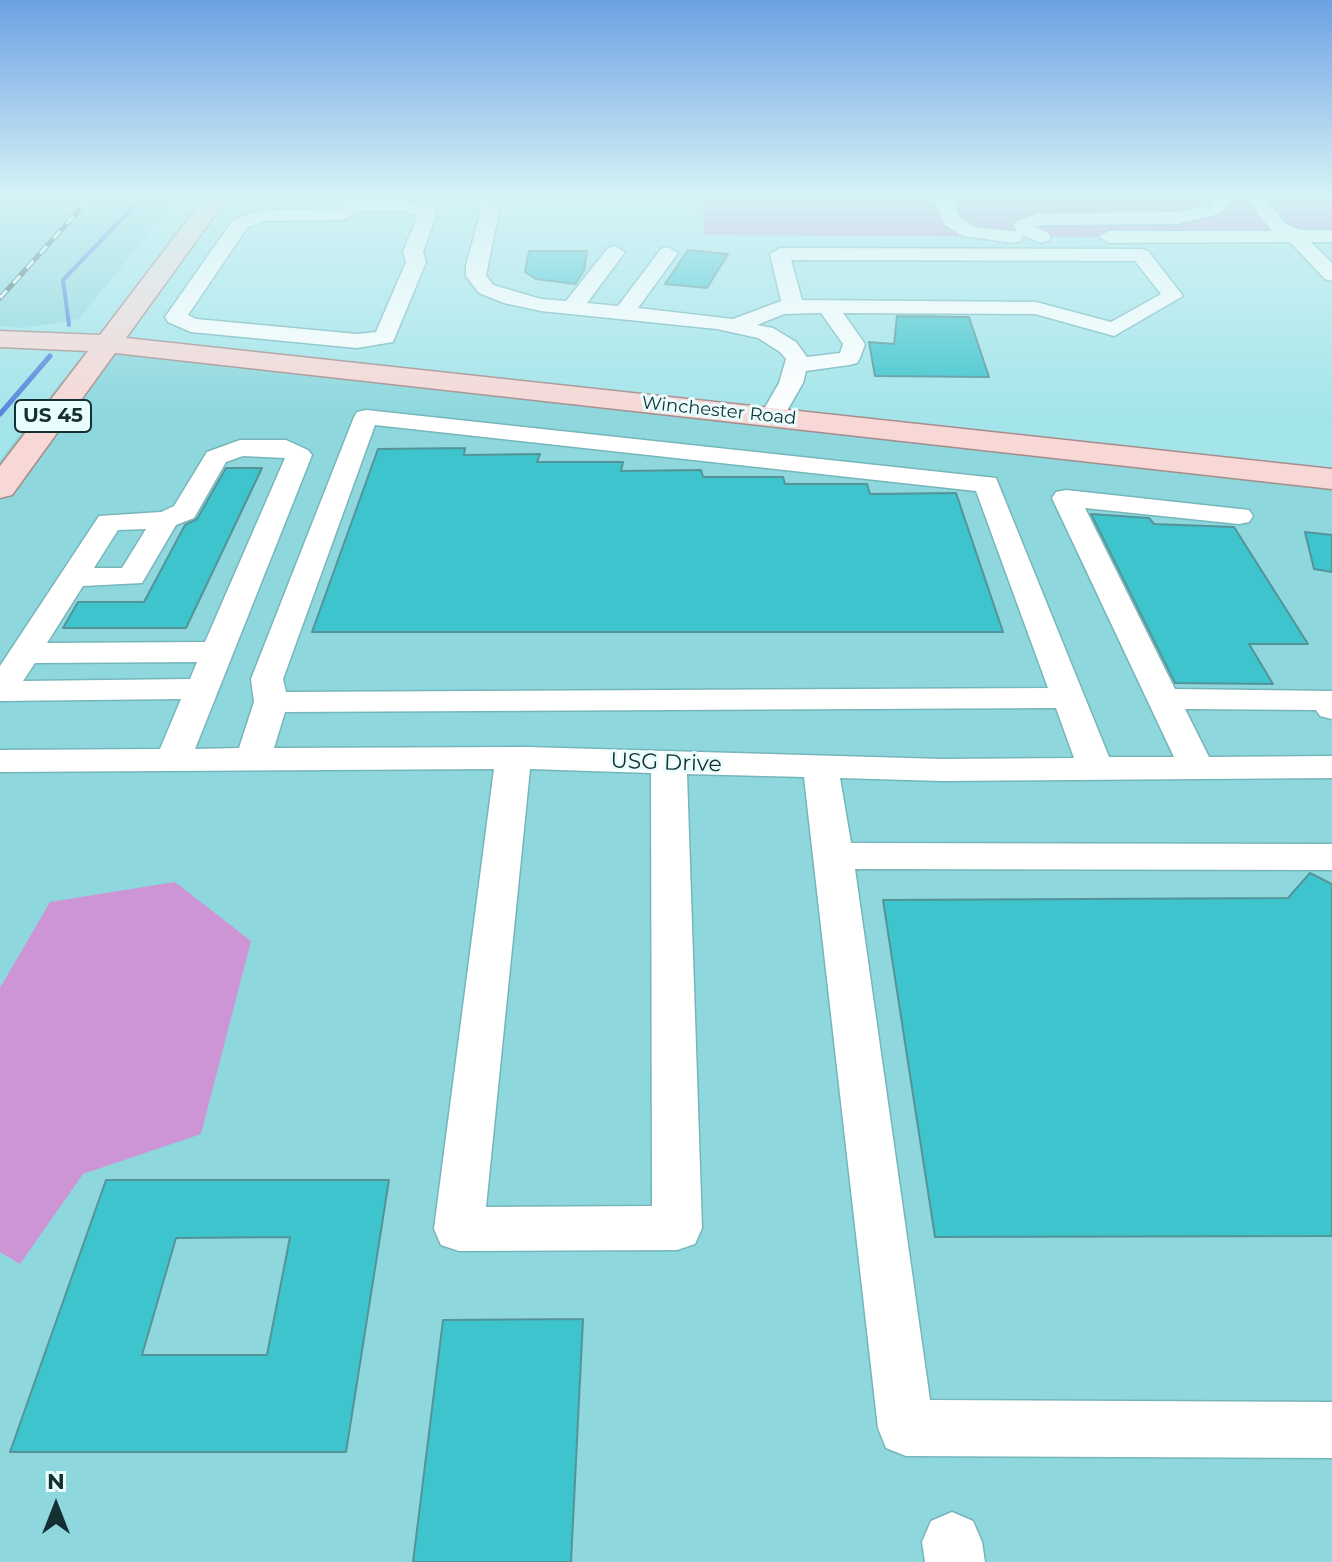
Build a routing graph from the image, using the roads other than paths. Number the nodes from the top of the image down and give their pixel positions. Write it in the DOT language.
graph roads {
  1 [pos="142,271"];
  2 [pos="154,271"];
  3 [pos="208,271"];
  4 [pos="419,271"];
  5 [pos="474,271"];
  6 [pos="600,271"];
  7 [pos="655,271"];
  8 [pos="784,271"];
  9 [pos="981,271"];
  10 [pos="1153,271"];
  11 [pos="793,306"];
  12 [pos="827,306"];
  13 [pos="572,308"];
  14 [pos="998,308"];
  15 [pos="624,313"];
  16 [pos="737,325"];
  17 [pos="0,339"];
  18 [pos="92,344"];
  19 [pos="796,366"];
  20 [pos="772,416"];
  21 [pos="0,443"];
  22 [pos="1332,479"];
  23 [pos="0,488"];
  24 [pos="1239,516"];
  25 [pos="165,520"];
  26 [pos="74,577"];
  27 [pos="218,652"];
  28 [pos="24,653"];
  29 [pos="202,689"];
  30 [pos="0,691"];
  31 [pos="1069,698"];
  32 [pos="1163,699"];
  33 [pos="271,702"];
  34 [pos="1332,709"];
  35 [pos="513,758"];
  36 [pos="253,760"];
  37 [pos="0,761"];
  38 [pos="172,761"];
  39 [pos="669,763"];
  40 [pos="820,767"];
  41 [pos="1332,767"];
  42 [pos="1096,769"];
  43 [pos="1197,769"];
  44 [pos="834,856"];
  45 [pos="1332,857"];
  46 [pos="1332,1430"];
  1 -- 18 [label="main road, US 45"];
  2 -- 18 [label="main road, US 45"];
  3 -- 4 [label="street"];
  5 -- 13 [label="street"];
  6 -- 13 [label="street"];
  7 -- 15 [label="street"];
  8 -- 11 [label="street"];
  9 -- 14 [label="street"];
  10 -- 14 [label="street"];
  11 -- 12 [label="street"];
  11 -- 16 [label="street"];
  12 -- 14 [label="street"];
  12 -- 19 [label="street"];
  13 -- 15 [label="street"];
  15 -- 16 [label="street"];
  16 -- 19 [label="street"];
  17 -- 18 [label="main road, Winchester Road"];
  18 -- 20 [label="main road, Winchester Road"];
  18 -- 21 [label="main road, US 45"];
  18 -- 23 [label="main road, US 45"];
  19 -- 20 [label="street"];
  20 -- 22 [label="main road, Winchester Road"];
  24 -- 32 [label="street"];
  25 -- 26 [label="street"];
  25 -- 26 [label="street"];
  25 -- 27 [label="street"];
  26 -- 28 [label="street"];
  27 -- 28 [label="street"];
  27 -- 29 [label="street"];
  28 -- 30 [label="street"];
  29 -- 30 [label="street"];
  29 -- 38 [label="street"];
  31 -- 33 [label="street"];
  31 -- 33 [label="street"];
  31 -- 42 [label="street"];
  32 -- 34 [label="street"];
  32 -- 43 [label="street"];
  33 -- 36 [label="street"];
  35 -- 36 [label="street, USG Drive"];
  35 -- 39 [label="street, USG Drive"];
  35 -- 39 [label="street"];
  36 -- 38 [label="street, USG Drive"];
  37 -- 38 [label="street, USG Drive"];
  39 -- 40 [label="street, USG Drive"];
  40 -- 42 [label="street, USG Drive"];
  40 -- 44 [label="street"];
  41 -- 43 [label="street, USG Drive"];
  42 -- 43 [label="street, USG Drive"];
  44 -- 45 [label="street"];
  44 -- 46 [label="street"];
}
